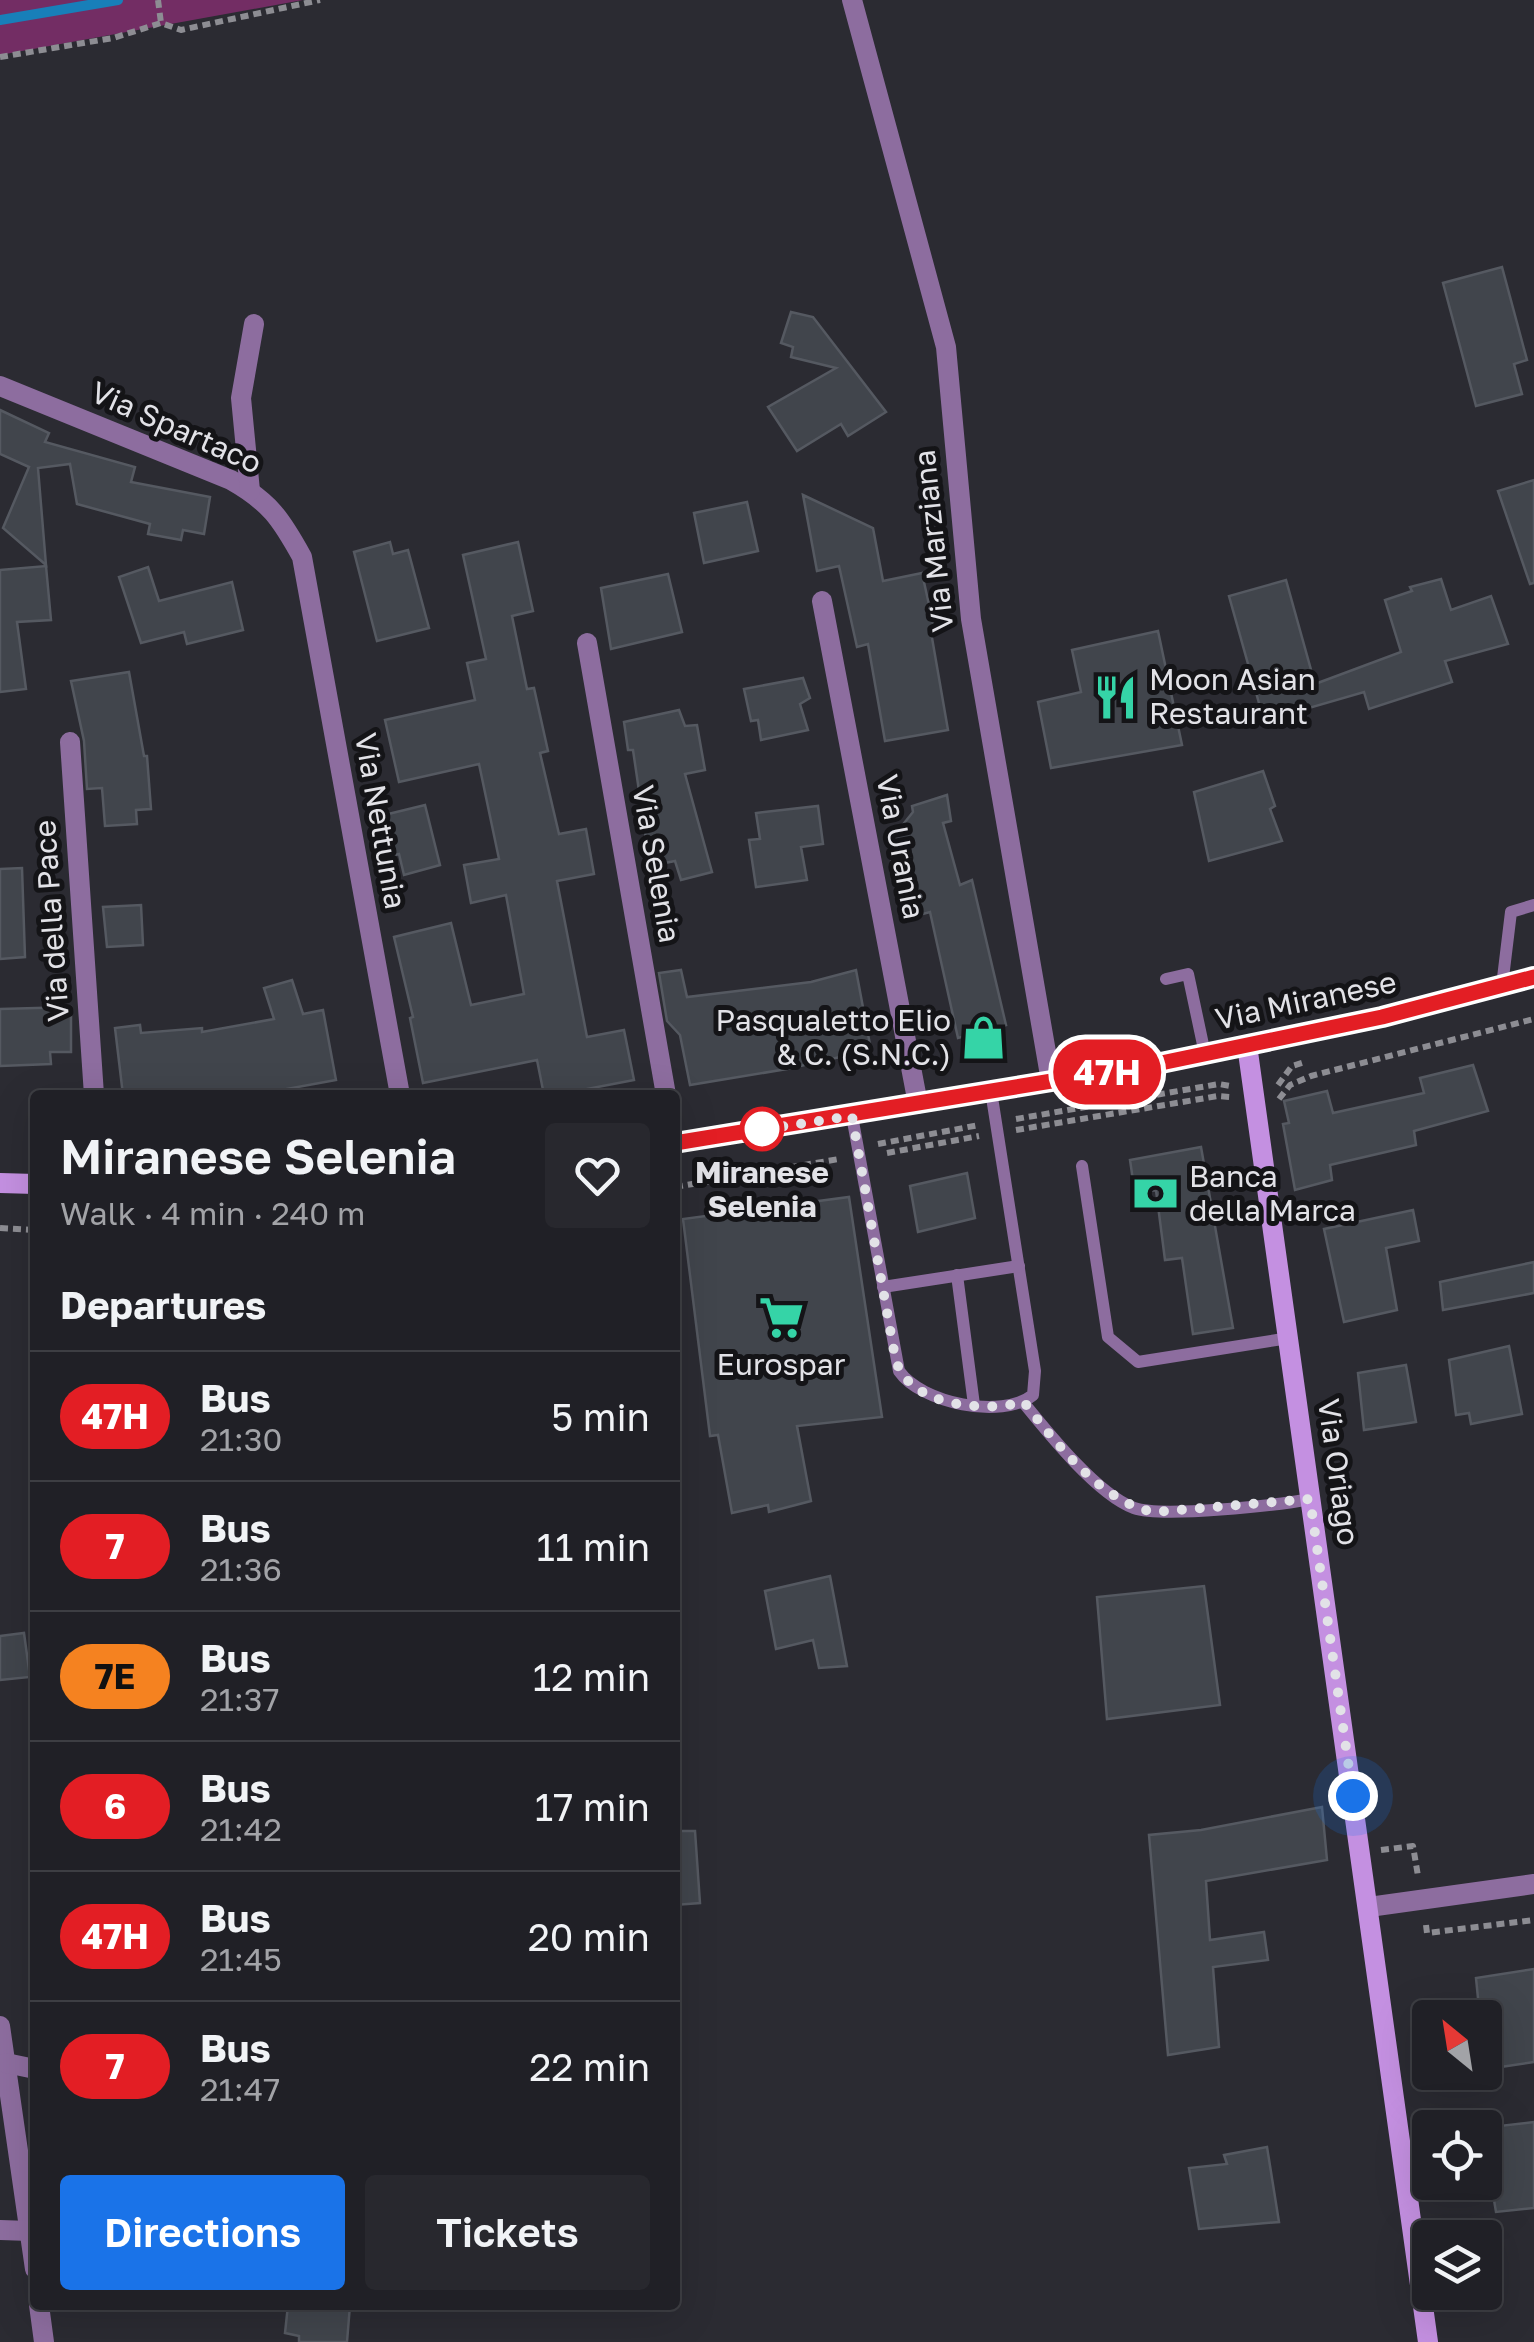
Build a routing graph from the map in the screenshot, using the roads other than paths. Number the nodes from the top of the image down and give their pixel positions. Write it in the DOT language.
graph roads {
  1 [pos="852,0"];
  2 [pos="254,324"];
  3 [pos="0,386"];
  4 [pos="250,491"];
  5 [pos="302,557"];
  6 [pos="822,601"];
  7 [pos="588,643"];
  8 [pos="70,742"];
  9 [pos="1534,905"];
  10 [pos="1534,977"];
  11 [pos="1166,979"];
  12 [pos="1502,986"];
  13 [pos="1247,1045"];
  14 [pos="1205,1054"];
  15 [pos="1051,1081"];
  16 [pos="94,1090"];
  17 [pos="399,1090"];
  18 [pos="665,1090"];
  19 [pos="991,1091"];
  20 [pos="918,1104"];
  21 [pos="852,1116"];
  22 [pos="680,1141"];
  23 [pos="1082,1166"];
  24 [pos="0,1183"];
  25 [pos="30,1184"];
  26 [pos="1018,1266"];
  27 [pos="956,1275"];
  28 [pos="883,1287"];
  29 [pos="1289,1338"];
  30 [pos="1024,1402"];
  31 [pos="974,1405"];
  32 [pos="1310,1499"];
  33 [pos="1534,1884"];
  34 [pos="1369,1907"];
  35 [pos="0,2026"];
  36 [pos="6,2063"];
  37 [pos="30,2069"];
  38 [pos="0,2230"];
  39 [pos="30,2231"];
  40 [pos="41,2310"];
  41 [pos="44,2342"];
  42 [pos="1428,2342"];
  1 -- 15 [label="street, Via Marziana"];
  2 -- 4 [label="street"];
  3 -- 4 [label="street, Via Spartaco"];
  4 -- 5 [label="street, Via Spartaco"];
  5 -- 17 [label="street, Via Nettunia"];
  6 -- 20 [label="street, Via Urania"];
  7 -- 18 [label="street, Via Selenia"];
  8 -- 16 [label="street, Via della Pace"];
  9 -- 12 [label="lane"];
  10 -- 12 [label="street, Via Miranese"];
  11 -- 14 [label="lane"];
  12 -- 13 [label="street, Via Miranese"];
  13 -- 14 [label="street, Via Miranese"];
  13 -- 29 [label="street, Via Oriago"];
  14 -- 15 [label="street, Via Miranese"];
  15 -- 19 [label="street, Via Miranese"];
  19 -- 20 [label="street, Via Miranese"];
  19 -- 26 [label="lane"];
  20 -- 21 [label="street, Via Miranese"];
  21 -- 22 [label="street, Via Miranese"];
  21 -- 28 [label="lane"];
  23 -- 29 [label="lane"];
  24 -- 25 [label="street"];
  26 -- 27 [label="lane"];
  26 -- 30 [label="lane"];
  27 -- 28 [label="lane"];
  27 -- 31 [label="lane"];
  28 -- 31 [label="lane"];
  29 -- 32 [label="street, Via Oriago"];
  30 -- 31 [label="lane"];
  30 -- 32 [label="lane"];
  32 -- 34 [label="street, Via Oriago"];
  33 -- 34 [label="street"];
  34 -- 42 [label="street, Via Oriago"];
  35 -- 36 [label="street"];
  36 -- 37 [label="street"];
  36 -- 39 [label="street"];
  38 -- 39 [label="street"];
  40 -- 41 [label="street"];
}
